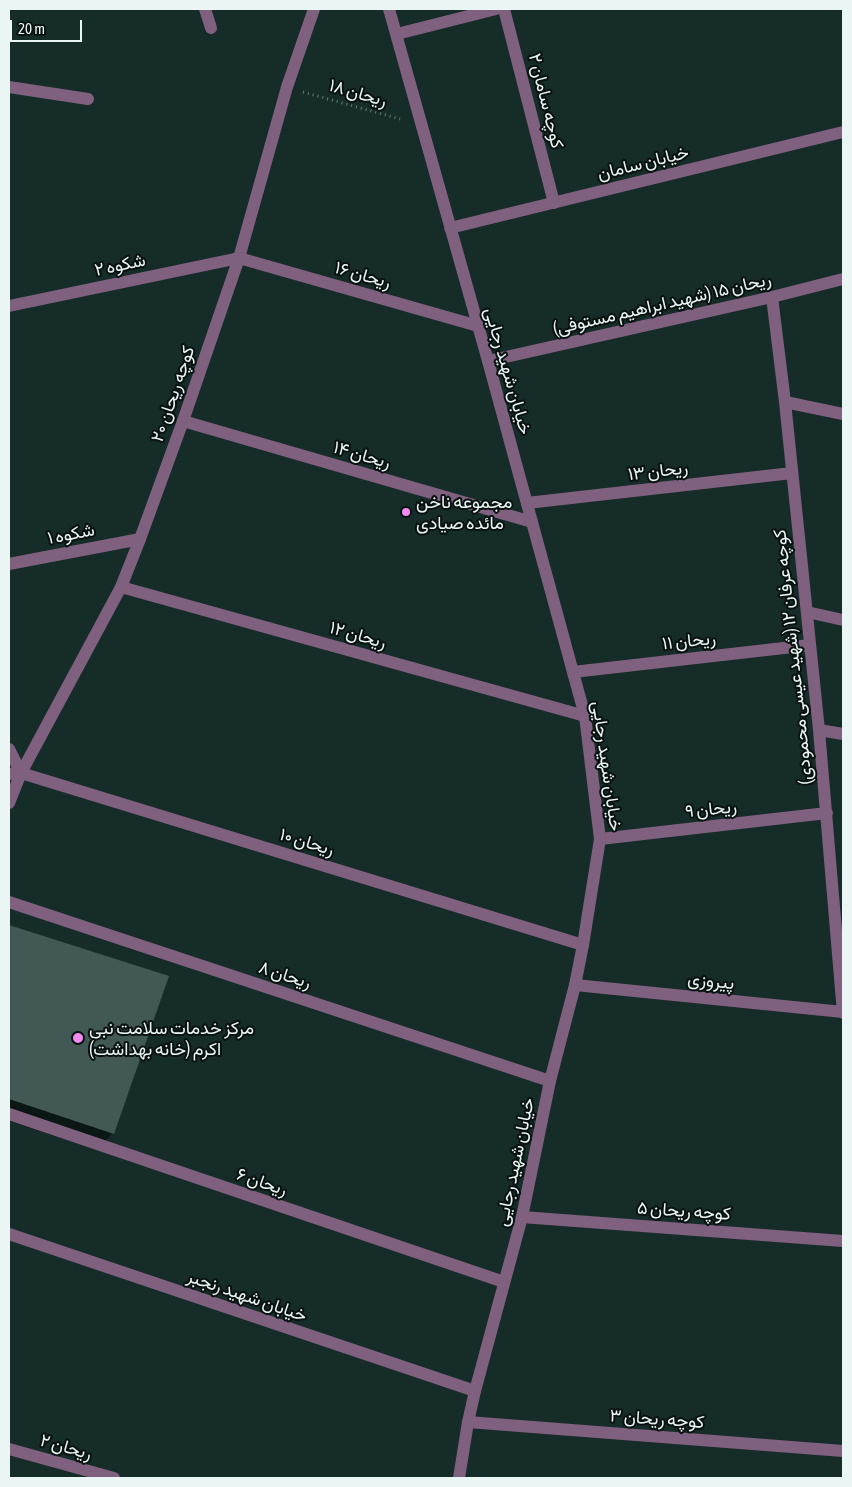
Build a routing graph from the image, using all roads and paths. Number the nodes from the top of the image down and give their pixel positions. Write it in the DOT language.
graph roads {
  1 [pos="205,9"];
  2 [pos="314,9"];
  3 [pos="389,9"];
  4 [pos="496,9"];
  5 [pos="504,9"];
  6 [pos="211,28"];
  7 [pos="397,34"];
  8 [pos="9,88"];
  9 [pos="287,88"];
  10 [pos="88,99"];
  11 [pos="422,125"];
  12 [pos="843,132"];
  13 [pos="554,202"];
  14 [pos="450,228"];
  15 [pos="239,258"];
  16 [pos="843,279"];
  17 [pos="772,297"];
  18 [pos="9,306"];
  19 [pos="478,326"];
  20 [pos="488,361"];
  21 [pos="785,402"];
  22 [pos="843,414"];
  23 [pos="183,421"];
  24 [pos="792,473"];
  25 [pos="527,503"];
  26 [pos="532,522"];
  27 [pos="140,539"];
  28 [pos="9,564"];
  29 [pos="121,587"];
  30 [pos="807,612"];
  31 [pos="843,620"];
  32 [pos="810,645"];
  33 [pos="573,672"];
  34 [pos="585,716"];
  35 [pos="819,730"];
  36 [pos="843,734"];
  37 [pos="9,749"];
  38 [pos="15,774"];
  39 [pos="9,803"];
  40 [pos="827,813"];
  41 [pos="600,838"];
  42 [pos="9,902"];
  43 [pos="583,945"];
  44 [pos="575,985"];
  45 [pos="843,1012"];
  46 [pos="550,1081"];
  47 [pos="9,1114"];
  48 [pos="522,1216"];
  49 [pos="9,1234"];
  50 [pos="843,1241"];
  51 [pos="504,1282"];
  52 [pos="475,1391"];
  53 [pos="468,1422"];
  54 [pos="9,1449"];
  55 [pos="843,1451"];
  56 [pos="114,1478"];
  57 [pos="459,1478"];
  1 -- 6 [label="street"];
  2 -- 9 [label="street, کوچه ریحان ۲۰"];
  3 -- 7 [label="street, خیابان شهید رجایی"];
  4 -- 7 [label="street"];
  5 -- 13 [label="street, کوچه سامان ۲"];
  7 -- 11 [label="street, خیابان شهید رجایی"];
  8 -- 10 [label="street"];
  9 -- 11 [label="path, ریحان ۱۸"];
  9 -- 15 [label="street, کوچه ریحان ۲۰"];
  11 -- 14 [label="street, خیابان شهید رجایی"];
  12 -- 13 [label="street, خیابان سامان"];
  13 -- 14 [label="street, خیابان سامان"];
  14 -- 19 [label="street, خیابان شهید رجایی"];
  15 -- 18 [label="street, شکوه ۲"];
  15 -- 19 [label="street, ریحان ۱۶"];
  15 -- 23 [label="street, کوچه ریحان ۲۰"];
  16 -- 17 [label="street, ریحان ۱۵ (شهید ابراهیم مستوفی)"];
  17 -- 20 [label="street, ریحان ۱۵ (شهید ابراهیم مستوفی)"];
  17 -- 21 [label="street, کوچه عرفان ۱۲ (شهید عیسی محمودی)"];
  19 -- 20 [label="street, خیابان شهید رجایی"];
  20 -- 25 [label="street, خیابان شهید رجایی"];
  21 -- 22 [label="street"];
  21 -- 24 [label="street, کوچه عرفان ۱۲ (شهید عیسی محمودی)"];
  23 -- 26 [label="street, ریحان ۱۴"];
  23 -- 27 [label="street, کوچه ریحان ۲۰"];
  24 -- 25 [label="street, ریحان ۱۳"];
  24 -- 30 [label="street, کوچه عرفان ۱۲ (شهید عیسی محمودی)"];
  25 -- 26 [label="street, خیابان شهید رجایی"];
  26 -- 33 [label="street, خیابان شهید رجایی"];
  27 -- 28 [label="street, شکوه ۱"];
  27 -- 29 [label="street, کوچه ریحان ۲۰"];
  29 -- 34 [label="street, ریحان ۱۲"];
  29 -- 38 [label="street, کوچه ریحان ۲۰"];
  30 -- 31 [label="street"];
  30 -- 32 [label="street, کوچه عرفان ۱۲ (شهید عیسی محمودی)"];
  32 -- 33 [label="street, ریحان ۱۱"];
  32 -- 35 [label="street, کوچه عرفان ۱۲ (شهید عیسی محمودی)"];
  33 -- 34 [label="street, خیابان شهید رجایی"];
  34 -- 41 [label="street, خیابان شهید رجایی"];
  35 -- 36 [label="street"];
  35 -- 40 [label="street, کوچه عرفان ۱۲ (شهید عیسی محمودی)"];
  37 -- 38 [label="street"];
  38 -- 39 [label="street, کوچه ریحان ۲۰"];
  38 -- 43 [label="street, ریحان ۱۰"];
  40 -- 41 [label="street, ریحان ۹"];
  40 -- 45 [label="street, کوچه عرفان ۱۲ (شهید عیسی محمودی)"];
  41 -- 43 [label="street, خیابان شهید رجایی"];
  42 -- 46 [label="street, ریحان ۸"];
  43 -- 44 [label="street, خیابان شهید رجایی"];
  44 -- 45 [label="street, پیروزی"];
  44 -- 46 [label="street, خیابان شهید رجایی"];
  46 -- 48 [label="street, خیابان شهید رجایی"];
  47 -- 51 [label="street, ریحان ۶"];
  48 -- 50 [label="street, کوچه ریحان ۵"];
  48 -- 51 [label="street, خیابان شهید رجایی"];
  49 -- 52 [label="street, خیابان شهید رنجبر"];
  51 -- 52 [label="street, خیابان شهید رجایی"];
  52 -- 53 [label="street, خیابان شهید رجایی"];
  53 -- 55 [label="street, کوچه ریحان ۳"];
  53 -- 57 [label="street, خیابان شهید رجایی"];
  54 -- 56 [label="street, ریحان ۲"];
}
